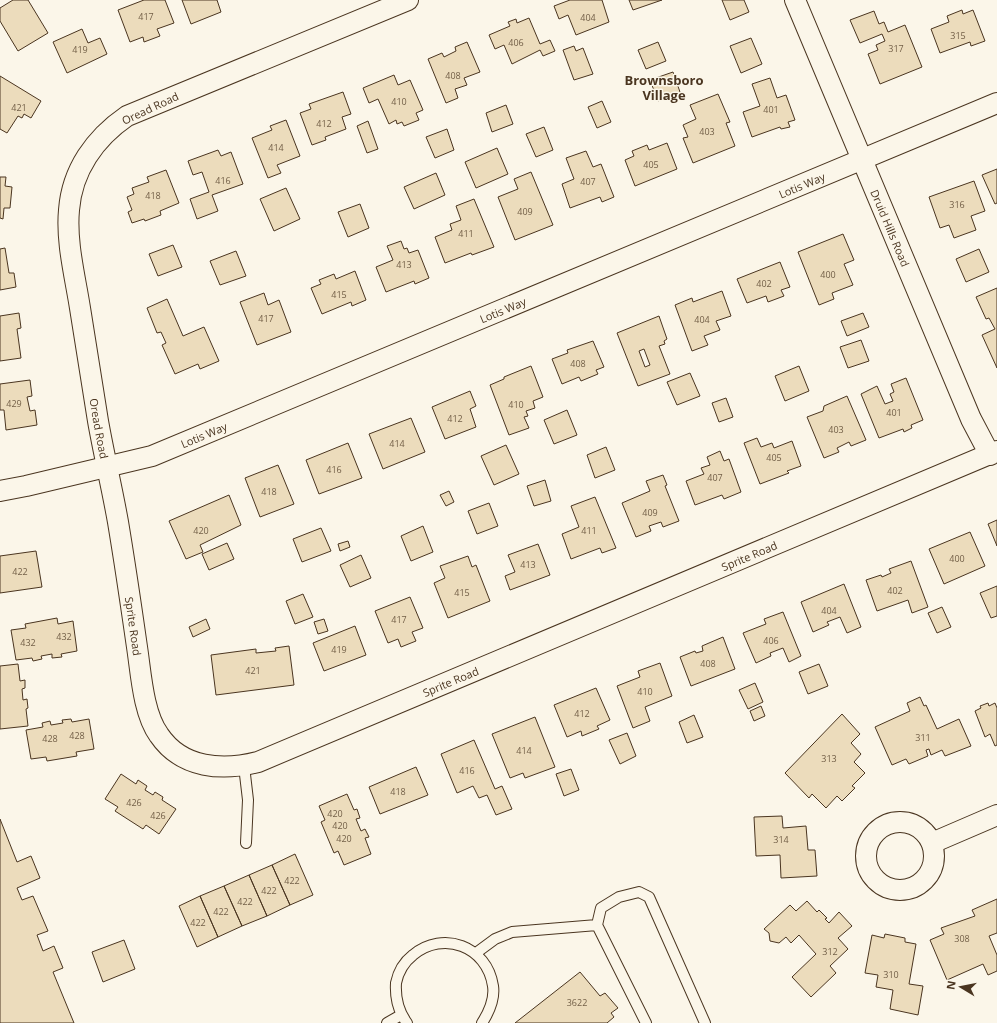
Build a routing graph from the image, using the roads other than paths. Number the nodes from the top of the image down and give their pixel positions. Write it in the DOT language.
graph roads {
  1 [pos="408,0"];
  2 [pos="795,0"];
  3 [pos="997,103"];
  4 [pos="862,159"];
  5 [pos="993,453"];
  6 [pos="107,467"];
  7 [pos="0,491"];
  8 [pos="244,766"];
  9 [pos="997,815"];
  10 [pos="246,843"];
  11 [pos="932,843"];
  12 [pos="596,925"];
  13 [pos="476,953"];
  14 [pos="404,1019"];
  15 [pos="387,1023"];
  16 [pos="482,1023"];
  17 [pos="646,1023"];
  18 [pos="705,1023"];
  1 -- 6 [label="street, Oread Road"];
  2 -- 4 [label="street, Druid Hills Road"];
  3 -- 4 [label="street, Lotis Way"];
  4 -- 5 [label="street, Druid Hills Road"];
  4 -- 6 [label="street, Lotis Way"];
  5 -- 8 [label="street, Sprite Road"];
  6 -- 7 [label="street, Lotis Way"];
  6 -- 8 [label="street, Sprite Road"];
  8 -- 10 [label="lane"];
  9 -- 11 [label="street"];
  12 -- 13 [label="lane"];
  12 -- 17 [label="lane"];
  12 -- 18 [label="lane"];
  13 -- 14 [label="lane"];
  13 -- 16 [label="lane"];
  14 -- 15 [label="lane"];
}
